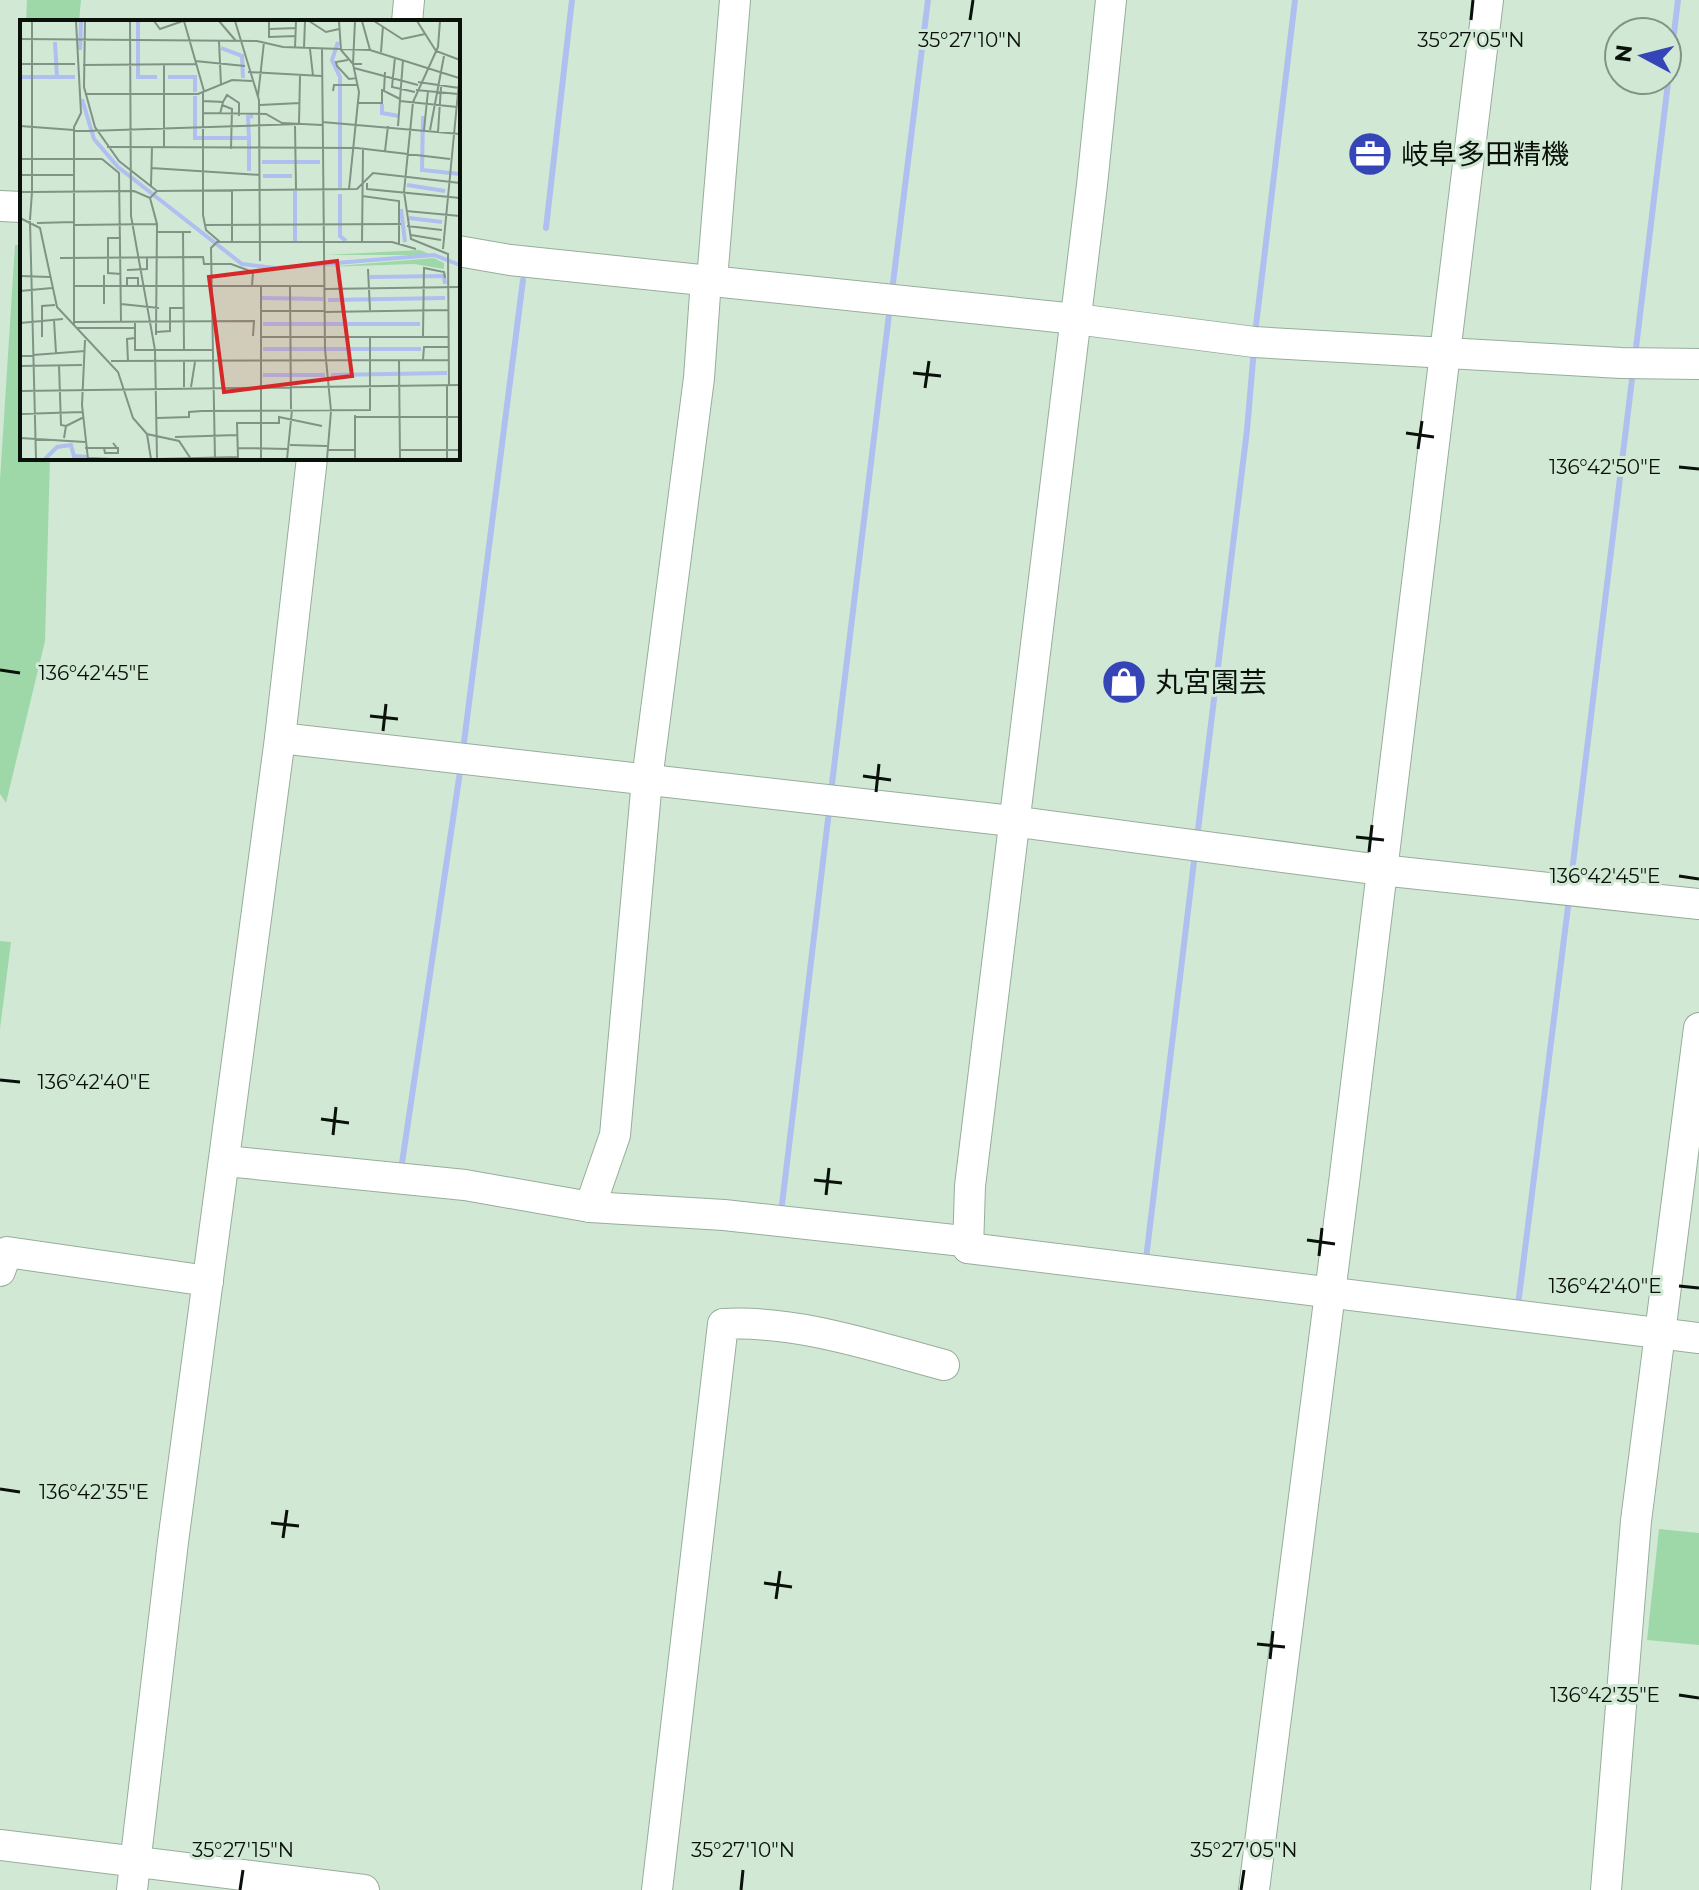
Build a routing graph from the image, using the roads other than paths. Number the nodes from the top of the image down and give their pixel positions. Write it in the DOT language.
graph roads {
  1 [pos="409,0"];
  2 [pos="735,0"];
  3 [pos="1111,0"];
  4 [pos="1488,0"];
  5 [pos="407,20"];
  6 [pos="0,206"];
  7 [pos="20,207"];
  8 [pos="460,251"];
  9 [pos="709,280"];
  10 [pos="1076,319"];
  11 [pos="1446,352"];
  12 [pos="1699,364"];
  13 [pos="312,460"];
  14 [pos="280,738"];
  15 [pos="647,780"];
  16 [pos="1012,821"];
  17 [pos="1381,870"];
  18 [pos="1699,904"];
  19 [pos="1699,1028"];
  20 [pos="226,1161"];
  21 [pos="590,1207"];
  22 [pos="968,1248"];
  23 [pos="0,1271"];
  24 [pos="208,1281"];
  25 [pos="1330,1293"];
  26 [pos="1660,1333"];
  27 [pos="1699,1338"];
  28 [pos="944,1365"];
  29 [pos="0,1845"];
  30 [pos="134,1875"];
  31 [pos="364,1890"];
  32 [pos="657,1890"];
  33 [pos="1254,1890"];
  34 [pos="1606,1890"];
  1 -- 5 [label="street"];
  2 -- 9 [label="street"];
  3 -- 10 [label="street"];
  4 -- 11 [label="street"];
  6 -- 7 [label="street"];
  8 -- 9 [label="street"];
  9 -- 10 [label="street"];
  9 -- 15 [label="street"];
  10 -- 11 [label="street"];
  10 -- 16 [label="street"];
  11 -- 12 [label="street"];
  11 -- 17 [label="street"];
  13 -- 14 [label="street"];
  14 -- 15 [label="street"];
  14 -- 20 [label="street"];
  15 -- 16 [label="street"];
  15 -- 21 [label="street"];
  16 -- 17 [label="street"];
  16 -- 22 [label="street"];
  17 -- 18 [label="street"];
  17 -- 25 [label="street"];
  19 -- 26 [label="street"];
  20 -- 21 [label="street"];
  20 -- 24 [label="street"];
  21 -- 22 [label="street"];
  22 -- 25 [label="street"];
  23 -- 24 [label="street"];
  24 -- 30 [label="street"];
  25 -- 26 [label="street"];
  25 -- 33 [label="street"];
  26 -- 27 [label="street"];
  26 -- 34 [label="street"];
  28 -- 32 [label="street"];
  29 -- 30 [label="street"];
  30 -- 31 [label="street"];
}
